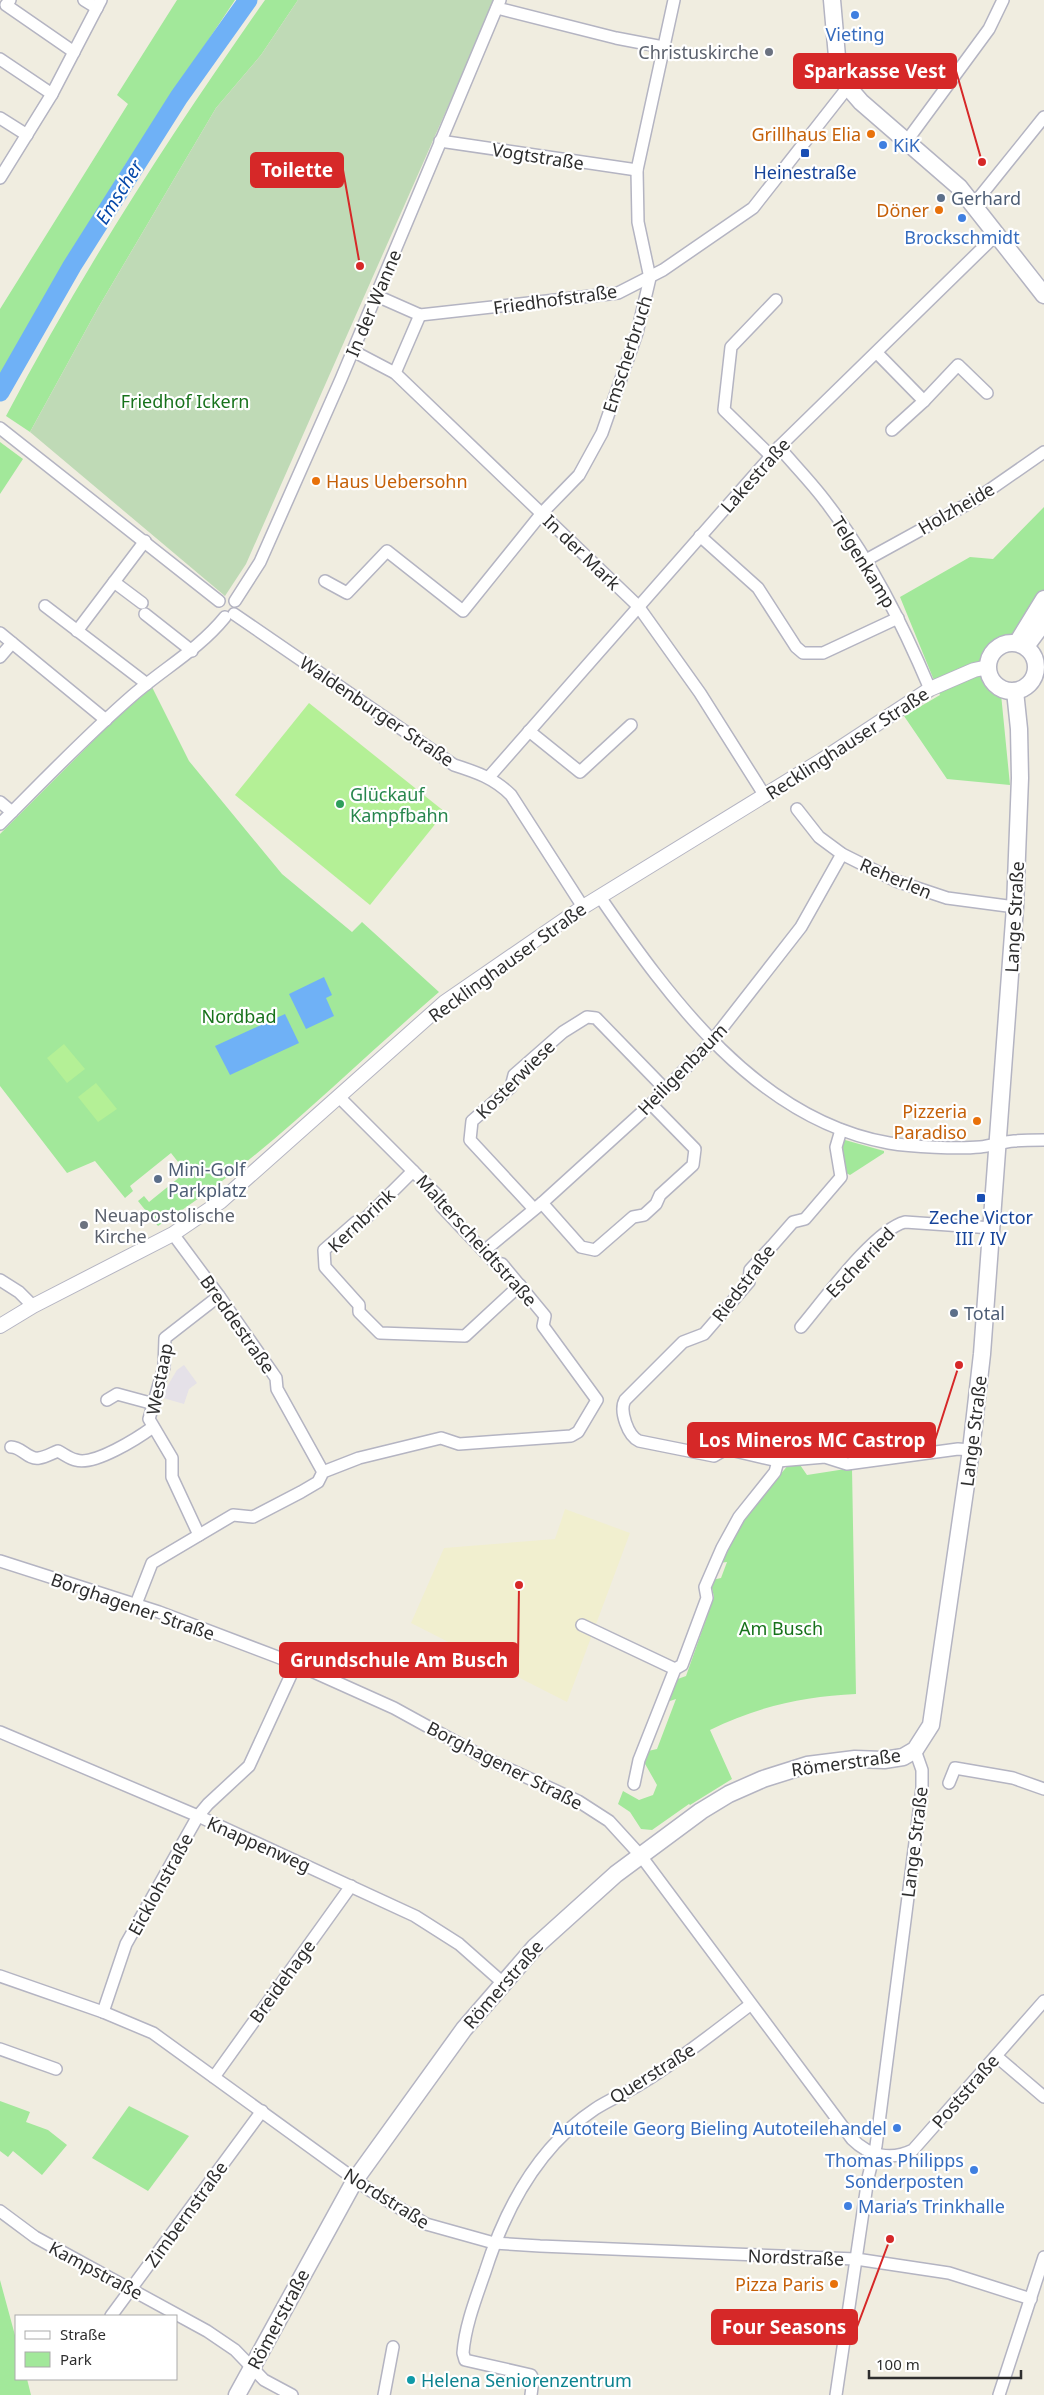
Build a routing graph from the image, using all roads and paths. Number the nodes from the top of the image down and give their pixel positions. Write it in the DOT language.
graph roads {
  1 [pos="84,0"];
  2 [pos="674,0"];
  3 [pos="832,0"];
  4 [pos="1003,0"];
  5 [pos="99,4"];
  6 [pos="498,4"];
  7 [pos="5,7"];
  8 [pos="663,47"];
  9 [pos="74,52"];
  10 [pos="0,59"];
  11 [pos="848,86"];
  12 [pos="52,94"];
  13 [pos="1044,117"];
  14 [pos="0,118"];
  15 [pos="27,135"];
  16 [pos="440,141"];
  17 [pos="906,142"];
  18 [pos="637,170"];
  19 [pos="0,177"];
  20 [pos="974,204"];
  21 [pos="996,234"];
  22 [pos="650,278"];
  23 [pos="1044,295"];
  24 [pos="377,296"];
  25 [pos="776,300"];
  26 [pos="420,315"];
  27 [pos="353,351"];
  28 [pos="877,353"];
  29 [pos="395,373"];
  30 [pos="987,393"];
  31 [pos="924,401"];
  32 [pos="3,430"];
  33 [pos="892,430"];
  34 [pos="775,451"];
  35 [pos="1044,452"];
  36 [pos="542,513"];
  37 [pos="700,536"];
  38 [pos="145,541"];
  39 [pos="866,560"];
  40 [pos="325,581"];
  41 [pos="114,582"];
  42 [pos="1044,599"];
  43 [pos="219,601"];
  44 [pos="235,601"];
  45 [pos="45,606"];
  46 [pos="638,606"];
  47 [pos="230,616"];
  48 [pos="898,618"];
  49 [pos="1044,622"];
  50 [pos="77,631"];
  51 [pos="0,633"];
  52 [pos="12,643"];
  53 [pos="1022,645"];
  54 [pos="192,651"];
  55 [pos="0,657"];
  56 [pos="988,666"];
  57 [pos="147,684"];
  58 [pos="930,689"];
  59 [pos="1015,691"];
  60 [pos="106,720"];
  61 [pos="631,725"];
  62 [pos="529,731"];
  63 [pos="489,777"];
  64 [pos="765,796"];
  65 [pos="0,802"];
  66 [pos="798,809"];
  67 [pos="12,812"];
  68 [pos="0,824"];
  69 [pos="842,854"];
  70 [pos="600,897"];
  71 [pos="583,907"];
  72 [pos="1015,907"];
  73 [pos="712,1041"];
  74 [pos="665,1089"];
  75 [pos="339,1098"];
  76 [pos="651,1104"];
  77 [pos="841,1130"];
  78 [pos="1044,1140"];
  79 [pos="998,1144"];
  80 [pos="413,1171"];
  81 [pos="538,1206"];
  82 [pos="992,1228"];
  83 [pos="172,1234"];
  84 [pos="484,1251"];
  85 [pos="0,1280"];
  86 [pos="520,1285"];
  87 [pos="220,1296"];
  88 [pos="33,1306"];
  89 [pos="0,1326"];
  90 [pos="801,1327"];
  91 [pos="107,1400"];
  92 [pos="154,1404"];
  93 [pos="153,1427"];
  94 [pos="11,1447"];
  95 [pos="971,1450"];
  96 [pos="778,1461"];
  97 [pos="322,1472"];
  98 [pos="199,1535"];
  99 [pos="1,1565"];
  100 [pos="136,1604"];
  101 [pos="582,1625"];
  102 [pos="296,1664"];
  103 [pos="675,1668"];
  104 [pos="0,1732"];
  105 [pos="915,1750"];
  106 [pos="949,1783"];
  107 [pos="634,1784"];
  108 [pos="1044,1790"];
  109 [pos="198,1816"];
  110 [pos="641,1856"];
  111 [pos="351,1886"];
  112 [pos="0,1976"];
  113 [pos="502,1982"];
  114 [pos="1044,2001"];
  115 [pos="750,2005"];
  116 [pos="103,2012"];
  117 [pos="0,2049"];
  118 [pos="996,2056"];
  119 [pos="56,2069"];
  120 [pos="214,2077"];
  121 [pos="1044,2097"];
  122 [pos="262,2111"];
  123 [pos="873,2154"];
  124 [pos="355,2180"];
  125 [pos="0,2211"];
  126 [pos="494,2243"];
  127 [pos="1044,2257"];
  128 [pos="856,2259"];
  129 [pos="132,2288"];
  130 [pos="1030,2299"];
  131 [pos="112,2315"];
  132 [pos="393,2347"];
  133 [pos="252,2367"];
  134 [pos="237,2395"];
  135 [pos="292,2395"];
  136 [pos="384,2395"];
  137 [pos="531,2395"];
  138 [pos="836,2395"];
  139 [pos="999,2395"];
  1 -- 5 [label="street"];
  2 -- 8 [label="street, Emscherbruch"];
  3 -- 11 [label="main road"];
  4 -- 17 [label="street"];
  5 -- 9 [label="street"];
  6 -- 8 [label="street"];
  6 -- 16 [label="street, In der Wanne"];
  7 -- 9 [label="street"];
  8 -- 18 [label="street, Emscherbruch"];
  9 -- 12 [label="street"];
  10 -- 12 [label="street"];
  11 -- 17 [label="main road"];
  11 -- 22 [label="street, Friedhofstraße"];
  12 -- 15 [label="street"];
  13 -- 20 [label="street"];
  14 -- 15 [label="street"];
  15 -- 19 [label="street"];
  16 -- 18 [label="street, Vogtstraße"];
  16 -- 24 [label="street, In der Wanne"];
  17 -- 20 [label="main road"];
  18 -- 22 [label="street, Emscherbruch"];
  20 -- 21 [label="main road"];
  21 -- 23 [label="main road"];
  21 -- 28 [label="street, Lakestraße"];
  22 -- 26 [label="street, Friedhofstraße"];
  22 -- 36 [label="street, Emscherbruch"];
  24 -- 26 [label="street"];
  24 -- 27 [label="street, In der Wanne"];
  25 -- 34 [label="street, Telgenkamp"];
  26 -- 29 [label="street"];
  27 -- 29 [label="street, In der Mark"];
  27 -- 44 [label="street, In der Wanne"];
  28 -- 31 [label="street"];
  28 -- 34 [label="street, Lakestraße"];
  29 -- 36 [label="street, In der Mark"];
  30 -- 31 [label="street"];
  31 -- 33 [label="street"];
  32 -- 38 [label="street"];
  34 -- 37 [label="street, Lakestraße"];
  34 -- 39 [label="street, Telgenkamp"];
  35 -- 39 [label="street, Holzheide"];
  36 -- 40 [label="street, Emscherbruch"];
  36 -- 46 [label="street, In der Mark"];
  37 -- 46 [label="street, Lakestraße"];
  37 -- 48 [label="street"];
  38 -- 41 [label="street"];
  38 -- 43 [label="street"];
  39 -- 48 [label="street, Telgenkamp"];
  41 -- 50 [label="street"];
  41 -- 54 [label="street"];
  42 -- 53 [label="main road"];
  43 -- 44 [label="street"];
  43 -- 47 [label="street"];
  44 -- 47 [label="street"];
  45 -- 50 [label="street"];
  46 -- 62 [label="street, Lakestraße"];
  46 -- 64 [label="street, In der Mark"];
  47 -- 54 [label="street"];
  47 -- 63 [label="street, Waldenburger Straße"];
  48 -- 58 [label="street, Telgenkamp"];
  49 -- 53 [label="main road"];
  50 -- 57 [label="street"];
  51 -- 52 [label="street"];
  52 -- 55 [label="street"];
  52 -- 60 [label="street"];
  53 -- 56 [label="main road"];
  53 -- 59 [label="main road"];
  54 -- 57 [label="street"];
  56 -- 58 [label="street, Recklinghauser Straße"];
  56 -- 59 [label="main road"];
  57 -- 60 [label="street"];
  58 -- 64 [label="street, Recklinghauser Straße"];
  59 -- 72 [label="main road, Lange Straße"];
  60 -- 67 [label="street"];
  61 -- 62 [label="street"];
  62 -- 63 [label="street, Lakestraße"];
  63 -- 71 [label="street, Waldenburger Straße"];
  64 -- 70 [label="street, Recklinghauser Straße"];
  65 -- 67 [label="street"];
  66 -- 69 [label="street, Reherlen"];
  67 -- 68 [label="street"];
  69 -- 72 [label="street, Reherlen"];
  69 -- 73 [label="street, Heiligenbaum"];
  70 -- 71 [label="street, Recklinghauser Straße"];
  70 -- 73 [label="street"];
  71 -- 75 [label="street, Recklinghauser Straße"];
  72 -- 79 [label="main road, Lange Straße"];
  73 -- 74 [label="street, Heiligenbaum"];
  73 -- 77 [label="street"];
  74 -- 76 [label="street, Heiligenbaum"];
  74 -- 81 [label="street, Kosterwiese"];
  75 -- 80 [label="street, Malterscheidtstraße"];
  75 -- 83 [label="street, Recklinghauser Straße"];
  76 -- 81 [label="street, Heiligenbaum"];
  76 -- 81 [label="street, Kosterwiese"];
  77 -- 79 [label="street"];
  77 -- 96 [label="street, Riedstraße"];
  78 -- 79 [label="street"];
  79 -- 82 [label="main road, Lange Straße"];
  80 -- 84 [label="street, Malterscheidtstraße"];
  80 -- 86 [label="street, Kernbrink"];
  81 -- 84 [label="street, Heiligenbaum"];
  82 -- 90 [label="street, Escherried"];
  82 -- 95 [label="main road, Lange Straße"];
  83 -- 87 [label="street, Breddestraße"];
  83 -- 88 [label="street, Recklinghauser Straße"];
  84 -- 86 [label="street, Malterscheidtstraße"];
  85 -- 88 [label="street"];
  86 -- 97 [label="street, Malterscheidtstraße"];
  87 -- 92 [label="street, Westaap"];
  87 -- 97 [label="street, Breddestraße"];
  88 -- 89 [label="street, Recklinghauser Straße"];
  91 -- 92 [label="street"];
  92 -- 93 [label="street, Westaap"];
  93 -- 94 [label="street, Westaap"];
  93 -- 98 [label="street, Westaap"];
  95 -- 96 [label="street, Riedstraße"];
  95 -- 105 [label="main road, Lange Straße"];
  96 -- 103 [label="street"];
  97 -- 98 [label="street"];
  98 -- 100 [label="street"];
  99 -- 100 [label="street, Borghagener Straße"];
  100 -- 102 [label="street, Borghagener Straße"];
  101 -- 103 [label="street"];
  102 -- 109 [label="street, Eicklohstraße"];
  102 -- 110 [label="street, Borghagener Straße"];
  103 -- 107 [label="street"];
  104 -- 109 [label="street, Knappenweg"];
  105 -- 110 [label="main road, Römerstraße"];
  105 -- 123 [label="street, Lange Straße"];
  106 -- 108 [label="street"];
  109 -- 111 [label="street, Knappenweg"];
  109 -- 116 [label="street, Eicklohstraße"];
  110 -- 113 [label="main road, Römerstraße"];
  110 -- 115 [label="street, Borghagener Straße"];
  111 -- 113 [label="street, Knappenweg"];
  111 -- 120 [label="street, Breidehage"];
  112 -- 116 [label="street, Nordstraße"];
  113 -- 124 [label="main road, Römerstraße"];
  114 -- 118 [label="street, Poststraße"];
  115 -- 123 [label="street, Borghagener Straße"];
  115 -- 126 [label="street, Querstraße"];
  116 -- 120 [label="street, Nordstraße"];
  117 -- 119 [label="street"];
  118 -- 121 [label="street"];
  118 -- 123 [label="street, Poststraße"];
  120 -- 122 [label="street, Nordstraße"];
  122 -- 124 [label="street, Nordstraße"];
  122 -- 129 [label="street, Zimbernstraße"];
  123 -- 128 [label="street, Lange Straße"];
  124 -- 126 [label="street, Nordstraße"];
  124 -- 133 [label="main road, Römerstraße"];
  125 -- 129 [label="street, Kampstraße"];
  126 -- 128 [label="street, Nordstraße"];
  126 -- 137 [label="street, Querstraße"];
  127 -- 130 [label="street"];
  128 -- 130 [label="street, Nordstraße"];
  128 -- 138 [label="street, Lange Straße"];
  129 -- 131 [label="street, Zimbernstraße"];
  129 -- 133 [label="street, Kampstraße"];
  130 -- 139 [label="street"];
  132 -- 136 [label="street"];
  133 -- 134 [label="main road, Römerstraße"];
  133 -- 135 [label="street, Kampstraße"];
}
